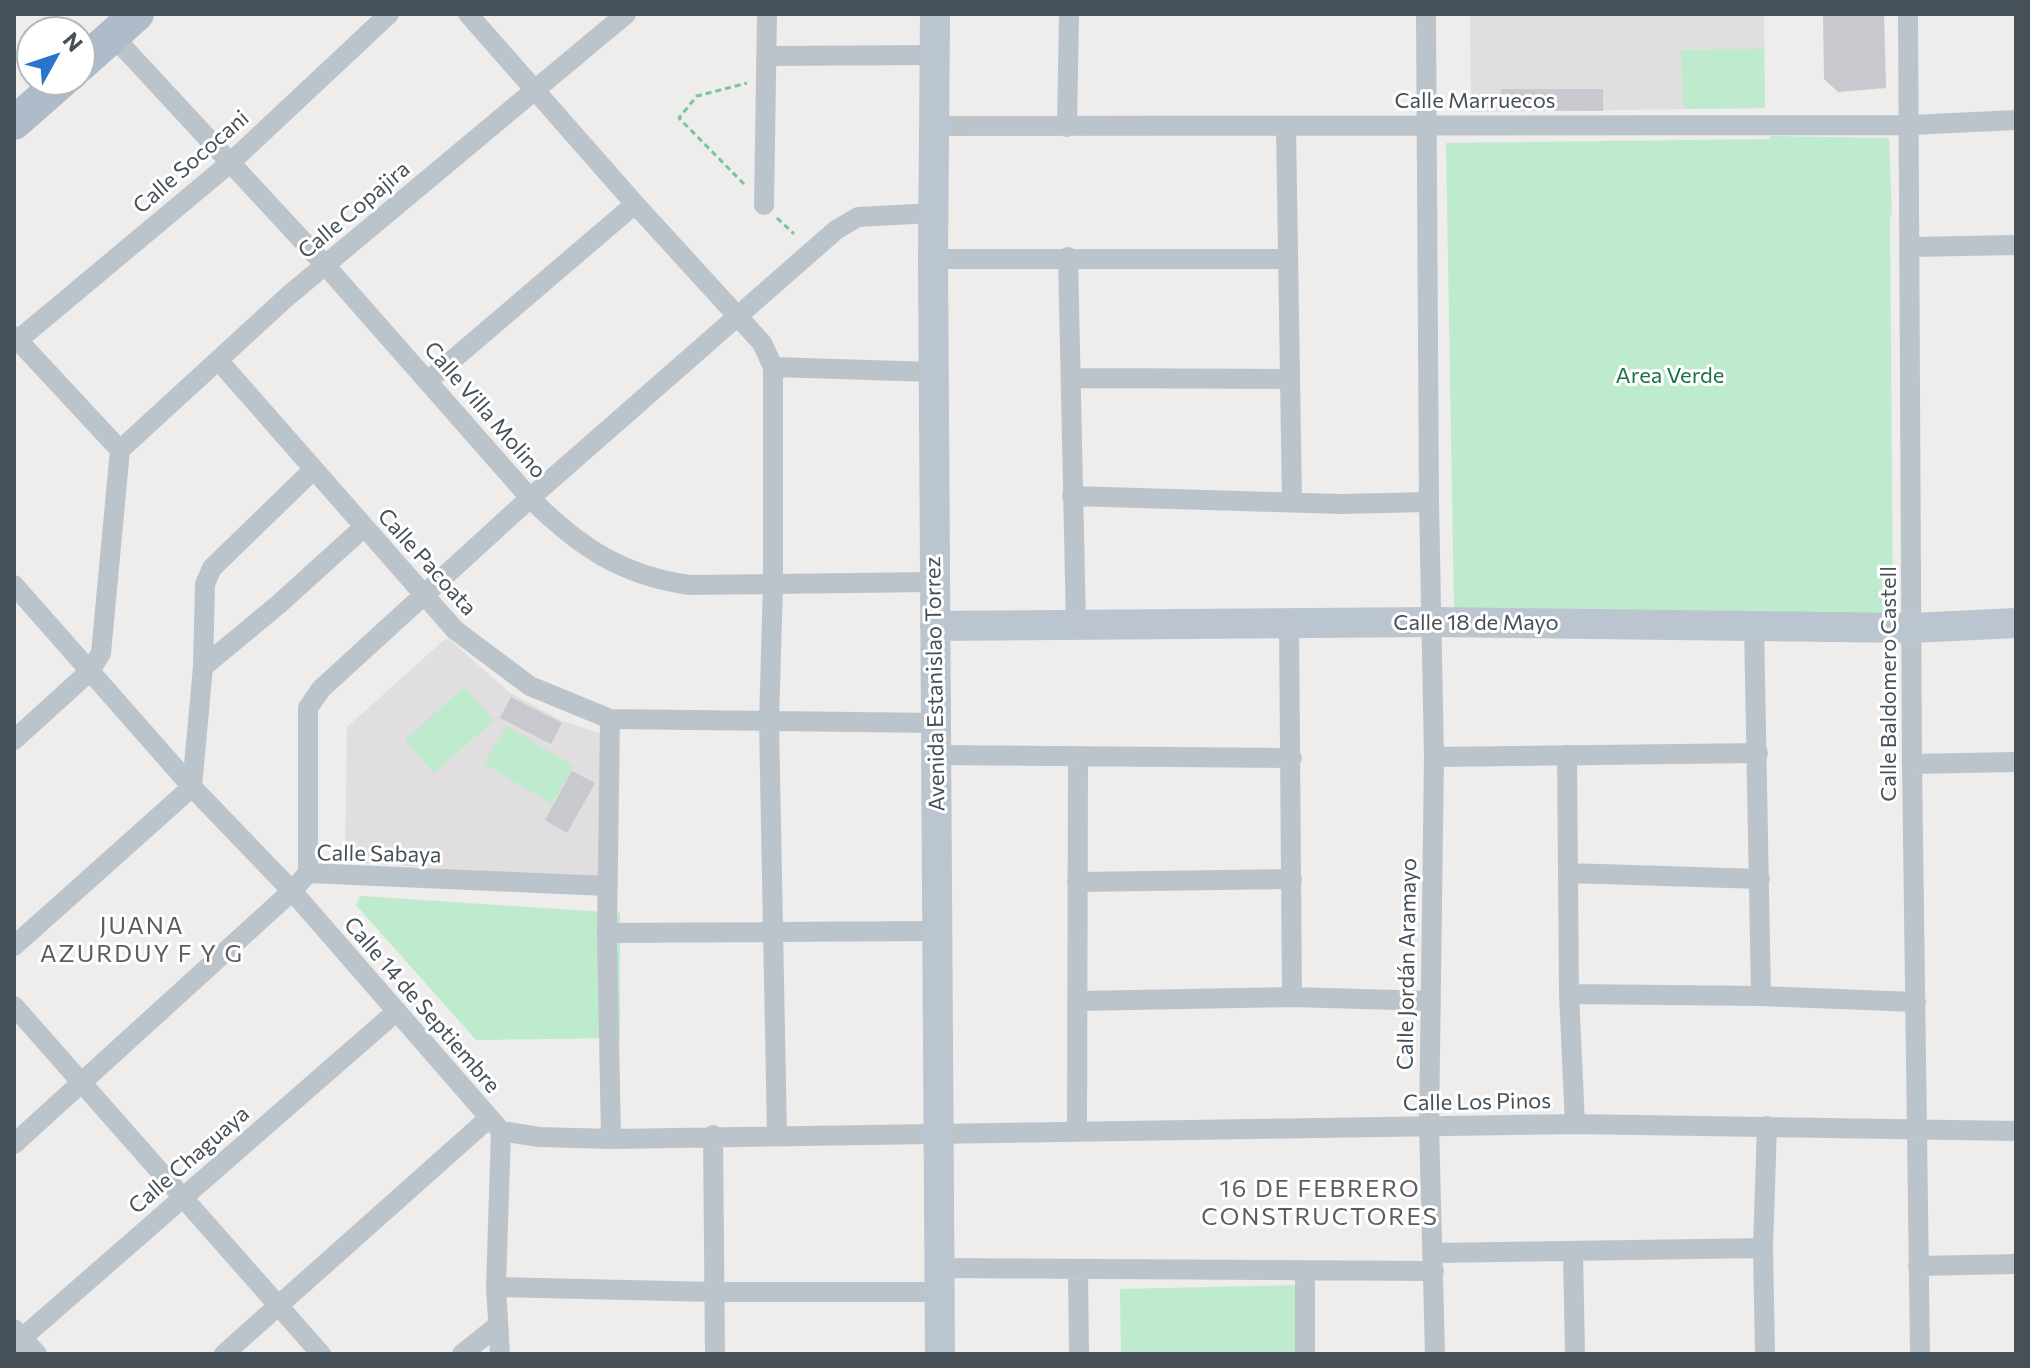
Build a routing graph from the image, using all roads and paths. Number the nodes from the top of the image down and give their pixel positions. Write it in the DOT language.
graph roads {
  1 [pos="389,14"];
  2 [pos="468,14"];
  3 [pos="626,14"];
  4 [pos="767,14"];
  5 [pos="935,14"];
  6 [pos="1069,14"];
  7 [pos="1426,14"];
  8 [pos="1908,14"];
  9 [pos="125,25"];
  10 [pos="96,51"];
  11 [pos="936,55"];
  12 [pos="767,56"];
  13 [pos="766,79"];
  14 [pos="536,88"];
  15 [pos="45,96"];
  16 [pos="2016,120"];
  17 [pos="14,123"];
  18 [pos="1426,125"];
  19 [pos="1911,125"];
  20 [pos="934,126"];
  21 [pos="1067,127"];
  22 [pos="1286,127"];
  23 [pos="230,163"];
  24 [pos="635,204"];
  25 [pos="764,205"];
  26 [pos="933,213"];
  27 [pos="794,234"];
  28 [pos="2016,245"];
  29 [pos="1911,247"];
  30 [pos="1068,257"];
  31 [pos="933,259"];
  32 [pos="1288,259"];
  33 [pos="326,266"];
  34 [pos="737,316"];
  35 [pos="16,338"];
  36 [pos="219,361"];
  37 [pos="773,367"];
  38 [pos="933,372"];
  39 [pos="1071,378"];
  40 [pos="1290,379"];
  41 [pos="429,380"];
  42 [pos="120,450"];
  43 [pos="313,470"];
  44 [pos="1072,496"];
  45 [pos="530,498"];
  46 [pos="1292,502"];
  47 [pos="1429,502"];
  48 [pos="364,527"];
  49 [pos="934,582"];
  50 [pos="773,584"];
  51 [pos="14,585"];
  52 [pos="425,594"];
  53 [pos="1433,622"];
  54 [pos="2016,623"];
  55 [pos="1754,624"];
  56 [pos="1076,625"];
  57 [pos="1289,625"];
  58 [pos="935,626"];
  59 [pos="1913,628"];
  60 [pos="203,667"];
  61 [pos="90,671"];
  62 [pos="610,719"];
  63 [pos="769,722"];
  64 [pos="937,723"];
  65 [pos="14,740"];
  66 [pos="1758,753"];
  67 [pos="935,755"];
  68 [pos="1567,755"];
  69 [pos="1078,757"];
  70 [pos="1434,757"];
  71 [pos="1292,758"];
  72 [pos="2016,762"];
  73 [pos="1912,764"];
  74 [pos="192,787"];
  75 [pos="308,873"];
  76 [pos="1568,873"];
  77 [pos="1292,879"];
  78 [pos="1760,879"];
  79 [pos="1077,882"];
  80 [pos="607,886"];
  81 [pos="292,891"];
  82 [pos="939,931"];
  83 [pos="607,933"];
  84 [pos="774,934"];
  85 [pos="14,946"];
  86 [pos="1569,994"];
  87 [pos="1761,996"];
  88 [pos="1292,997"];
  89 [pos="1077,1001"];
  90 [pos="1431,1001"];
  91 [pos="1916,1002"];
  92 [pos="14,1006"];
  93 [pos="397,1011"];
  94 [pos="82,1083"];
  95 [pos="1575,1124"];
  96 [pos="495,1125"];
  97 [pos="1767,1126"];
  98 [pos="1429,1127"];
  99 [pos="1077,1131"];
  100 [pos="1918,1131"];
  101 [pos="2016,1131"];
  102 [pos="940,1132"];
  103 [pos="713,1135"];
  104 [pos="777,1135"];
  105 [pos="611,1139"];
  106 [pos="14,1144"];
  107 [pos="183,1197"];
  108 [pos="1763,1248"];
  109 [pos="1573,1252"];
  110 [pos="1434,1262"];
  111 [pos="2016,1264"];
  112 [pos="1918,1266"];
  113 [pos="1078,1270"];
  114 [pos="1305,1272"];
  115 [pos="940,1280"];
  116 [pos="496,1287"];
  117 [pos="714,1292"];
  118 [pos="278,1305"];
  119 [pos="497,1326"];
  120 [pos="17,1337"];
  121 [pos="37,1354"];
  122 [pos="224,1354"];
  123 [pos="321,1354"];
  124 [pos="462,1354"];
  125 [pos="500,1354"];
  126 [pos="715,1354"];
  127 [pos="940,1354"];
  128 [pos="1079,1354"];
  129 [pos="1305,1354"];
  130 [pos="1435,1354"];
  131 [pos="1575,1354"];
  132 [pos="1765,1354"];
  133 [pos="1920,1354"];
  1 -- 23 [label="street, Calle Sococani"];
  2 -- 14 [label="street"];
  3 -- 14 [label="street, Calle Copajira"];
  4 -- 12 [label="street"];
  5 -- 11 [label="street, Avenida Estanislao Torrez"];
  6 -- 21 [label="street"];
  7 -- 18 [label="street, Calle Jordán Aramayo"];
  8 -- 19 [label="street, Calle Baldomero Castell"];
  9 -- 10 [label="main road"];
  9 -- 23 [label="street, Calle Villa Molino"];
  11 -- 12 [label="street"];
  11 -- 20 [label="street, Avenida Estanislao Torrez"];
  12 -- 13 [label="street"];
  13 -- 25 [label="street"];
  13 -- 25 [label="path"];
  14 -- 24 [label="street"];
  14 -- 33 [label="street, Calle Copajira"];
  15 -- 17 [label="main road"];
  16 -- 19 [label="street, Calle Marruecos"];
  18 -- 19 [label="street, Calle Marruecos"];
  18 -- 22 [label="street, Calle Marruecos"];
  18 -- 47 [label="street, Calle Jordán Aramayo"];
  19 -- 29 [label="street, Calle Baldomero Castell"];
  20 -- 21 [label="street, Calle Marruecos"];
  20 -- 26 [label="street, Avenida Estanislao Torrez"];
  21 -- 22 [label="street, Calle Marruecos"];
  22 -- 32 [label="street"];
  23 -- 33 [label="street, Calle Villa Molino"];
  23 -- 35 [label="street, Calle Sococani"];
  24 -- 34 [label="street"];
  24 -- 41 [label="street"];
  25 -- 27 [label="path"];
  26 -- 31 [label="street, Avenida Estanislao Torrez"];
  26 -- 34 [label="street"];
  28 -- 29 [label="street"];
  29 -- 59 [label="street, Calle Baldomero Castell"];
  30 -- 31 [label="street"];
  30 -- 32 [label="street"];
  30 -- 39 [label="street"];
  31 -- 38 [label="street, Avenida Estanislao Torrez"];
  32 -- 40 [label="street"];
  33 -- 36 [label="street, Calle Copajira"];
  33 -- 41 [label="street, Calle Villa Molino"];
  34 -- 37 [label="street"];
  34 -- 45 [label="street"];
  35 -- 42 [label="street"];
  36 -- 42 [label="street, Calle Copajira"];
  36 -- 43 [label="street, Calle Pacoata"];
  37 -- 38 [label="street"];
  37 -- 50 [label="street"];
  38 -- 49 [label="street, Avenida Estanislao Torrez"];
  39 -- 40 [label="street"];
  39 -- 44 [label="street"];
  40 -- 46 [label="street"];
  41 -- 45 [label="street, Calle Villa Molino"];
  42 -- 61 [label="street"];
  43 -- 48 [label="street, Calle Pacoata"];
  43 -- 60 [label="street"];
  44 -- 46 [label="street"];
  44 -- 56 [label="street"];
  45 -- 50 [label="street, Calle Villa Molino"];
  45 -- 52 [label="street"];
  46 -- 47 [label="street"];
  47 -- 53 [label="street, Calle Jordán Aramayo"];
  48 -- 52 [label="street, Calle Pacoata"];
  48 -- 60 [label="street"];
  49 -- 50 [label="street, Calle Villa Molino"];
  49 -- 58 [label="street, Avenida Estanislao Torrez"];
  50 -- 63 [label="street"];
  51 -- 61 [label="street, Calle 14 de Septiembre"];
  52 -- 62 [label="street, Calle Pacoata"];
  52 -- 75 [label="street"];
  53 -- 55 [label="street, Calle 18 de Mayo"];
  53 -- 57 [label="street, Calle 18 de Mayo"];
  53 -- 70 [label="street, Calle Jordán Aramayo"];
  54 -- 59 [label="street, Calle 18 de Mayo"];
  55 -- 59 [label="street, Calle 18 de Mayo"];
  55 -- 66 [label="street"];
  56 -- 57 [label="street, Calle 18 de Mayo"];
  56 -- 58 [label="street, Calle 18 de Mayo"];
  57 -- 71 [label="street"];
  58 -- 64 [label="street, Avenida Estanislao Torrez"];
  59 -- 73 [label="street, Calle Baldomero Castell"];
  60 -- 74 [label="street"];
  61 -- 65 [label="street"];
  61 -- 74 [label="street, Calle 14 de Septiembre"];
  62 -- 63 [label="street, Calle Pacoata"];
  62 -- 80 [label="street"];
  63 -- 64 [label="street, Calle Pacoata"];
  63 -- 84 [label="street"];
  64 -- 67 [label="street, Avenida Estanislao Torrez"];
  66 -- 68 [label="street"];
  66 -- 78 [label="street"];
  67 -- 69 [label="street"];
  67 -- 82 [label="street, Avenida Estanislao Torrez"];
  68 -- 70 [label="street"];
  68 -- 76 [label="street"];
  69 -- 71 [label="street"];
  69 -- 79 [label="street"];
  70 -- 90 [label="street, Calle Jordán Aramayo"];
  71 -- 77 [label="street"];
  72 -- 73 [label="street"];
  73 -- 91 [label="street, Calle Baldomero Castell"];
  74 -- 81 [label="street, Calle 14 de Septiembre"];
  74 -- 85 [label="street"];
  75 -- 80 [label="street, Calle Sabaya"];
  75 -- 81 [label="street, Calle Sabaya"];
  76 -- 78 [label="street"];
  76 -- 86 [label="street"];
  77 -- 79 [label="street"];
  77 -- 88 [label="street"];
  78 -- 87 [label="street"];
  79 -- 89 [label="street"];
  80 -- 83 [label="street"];
  81 -- 93 [label="street, Calle 14 de Septiembre"];
  81 -- 94 [label="street, Calle Sabaya"];
  82 -- 84 [label="street"];
  82 -- 102 [label="street, Avenida Estanislao Torrez"];
  83 -- 84 [label="street"];
  83 -- 105 [label="street"];
  84 -- 104 [label="street"];
  86 -- 87 [label="street"];
  86 -- 95 [label="street"];
  87 -- 91 [label="street"];
  88 -- 89 [label="street"];
  88 -- 90 [label="street"];
  89 -- 99 [label="street"];
  90 -- 98 [label="street, Calle Jordán Aramayo"];
  91 -- 100 [label="street, Calle Baldomero Castell"];
  92 -- 94 [label="street"];
  93 -- 96 [label="street, Calle 14 de Septiembre"];
  93 -- 107 [label="street, Calle Chaguaya"];
  94 -- 106 [label="street, Calle Sabaya"];
  94 -- 107 [label="street"];
  95 -- 97 [label="street, Calle Los Pinos"];
  95 -- 98 [label="street, Calle Los Pinos"];
  96 -- 105 [label="street"];
  96 -- 116 [label="street"];
  96 -- 118 [label="street"];
  97 -- 100 [label="street, Calle Los Pinos"];
  97 -- 108 [label="street"];
  98 -- 99 [label="street, Calle Los Pinos"];
  98 -- 110 [label="street, Calle Jordán Aramayo"];
  99 -- 102 [label="street, Calle Los Pinos"];
  100 -- 101 [label="street, Calle Los Pinos"];
  100 -- 112 [label="street, Calle Baldomero Castell"];
  102 -- 104 [label="street"];
  102 -- 115 [label="street, Avenida Estanislao Torrez"];
  103 -- 104 [label="street"];
  103 -- 105 [label="street"];
  103 -- 117 [label="street"];
  107 -- 118 [label="street"];
  107 -- 120 [label="street, Calle Chaguaya"];
  108 -- 109 [label="street"];
  108 -- 132 [label="street"];
  109 -- 110 [label="street"];
  109 -- 131 [label="street"];
  110 -- 114 [label="street"];
  110 -- 130 [label="street, Calle Jordán Aramayo"];
  111 -- 112 [label="street"];
  112 -- 133 [label="street, Calle Baldomero Castell"];
  113 -- 114 [label="street"];
  113 -- 115 [label="street"];
  113 -- 128 [label="street"];
  114 -- 129 [label="street"];
  115 -- 117 [label="street"];
  115 -- 127 [label="street, Avenida Estanislao Torrez"];
  116 -- 117 [label="street"];
  116 -- 119 [label="street"];
  117 -- 126 [label="street"];
  118 -- 122 [label="street"];
  118 -- 123 [label="street"];
  119 -- 124 [label="street"];
  119 -- 125 [label="street"];
  120 -- 121 [label="street"];
}
